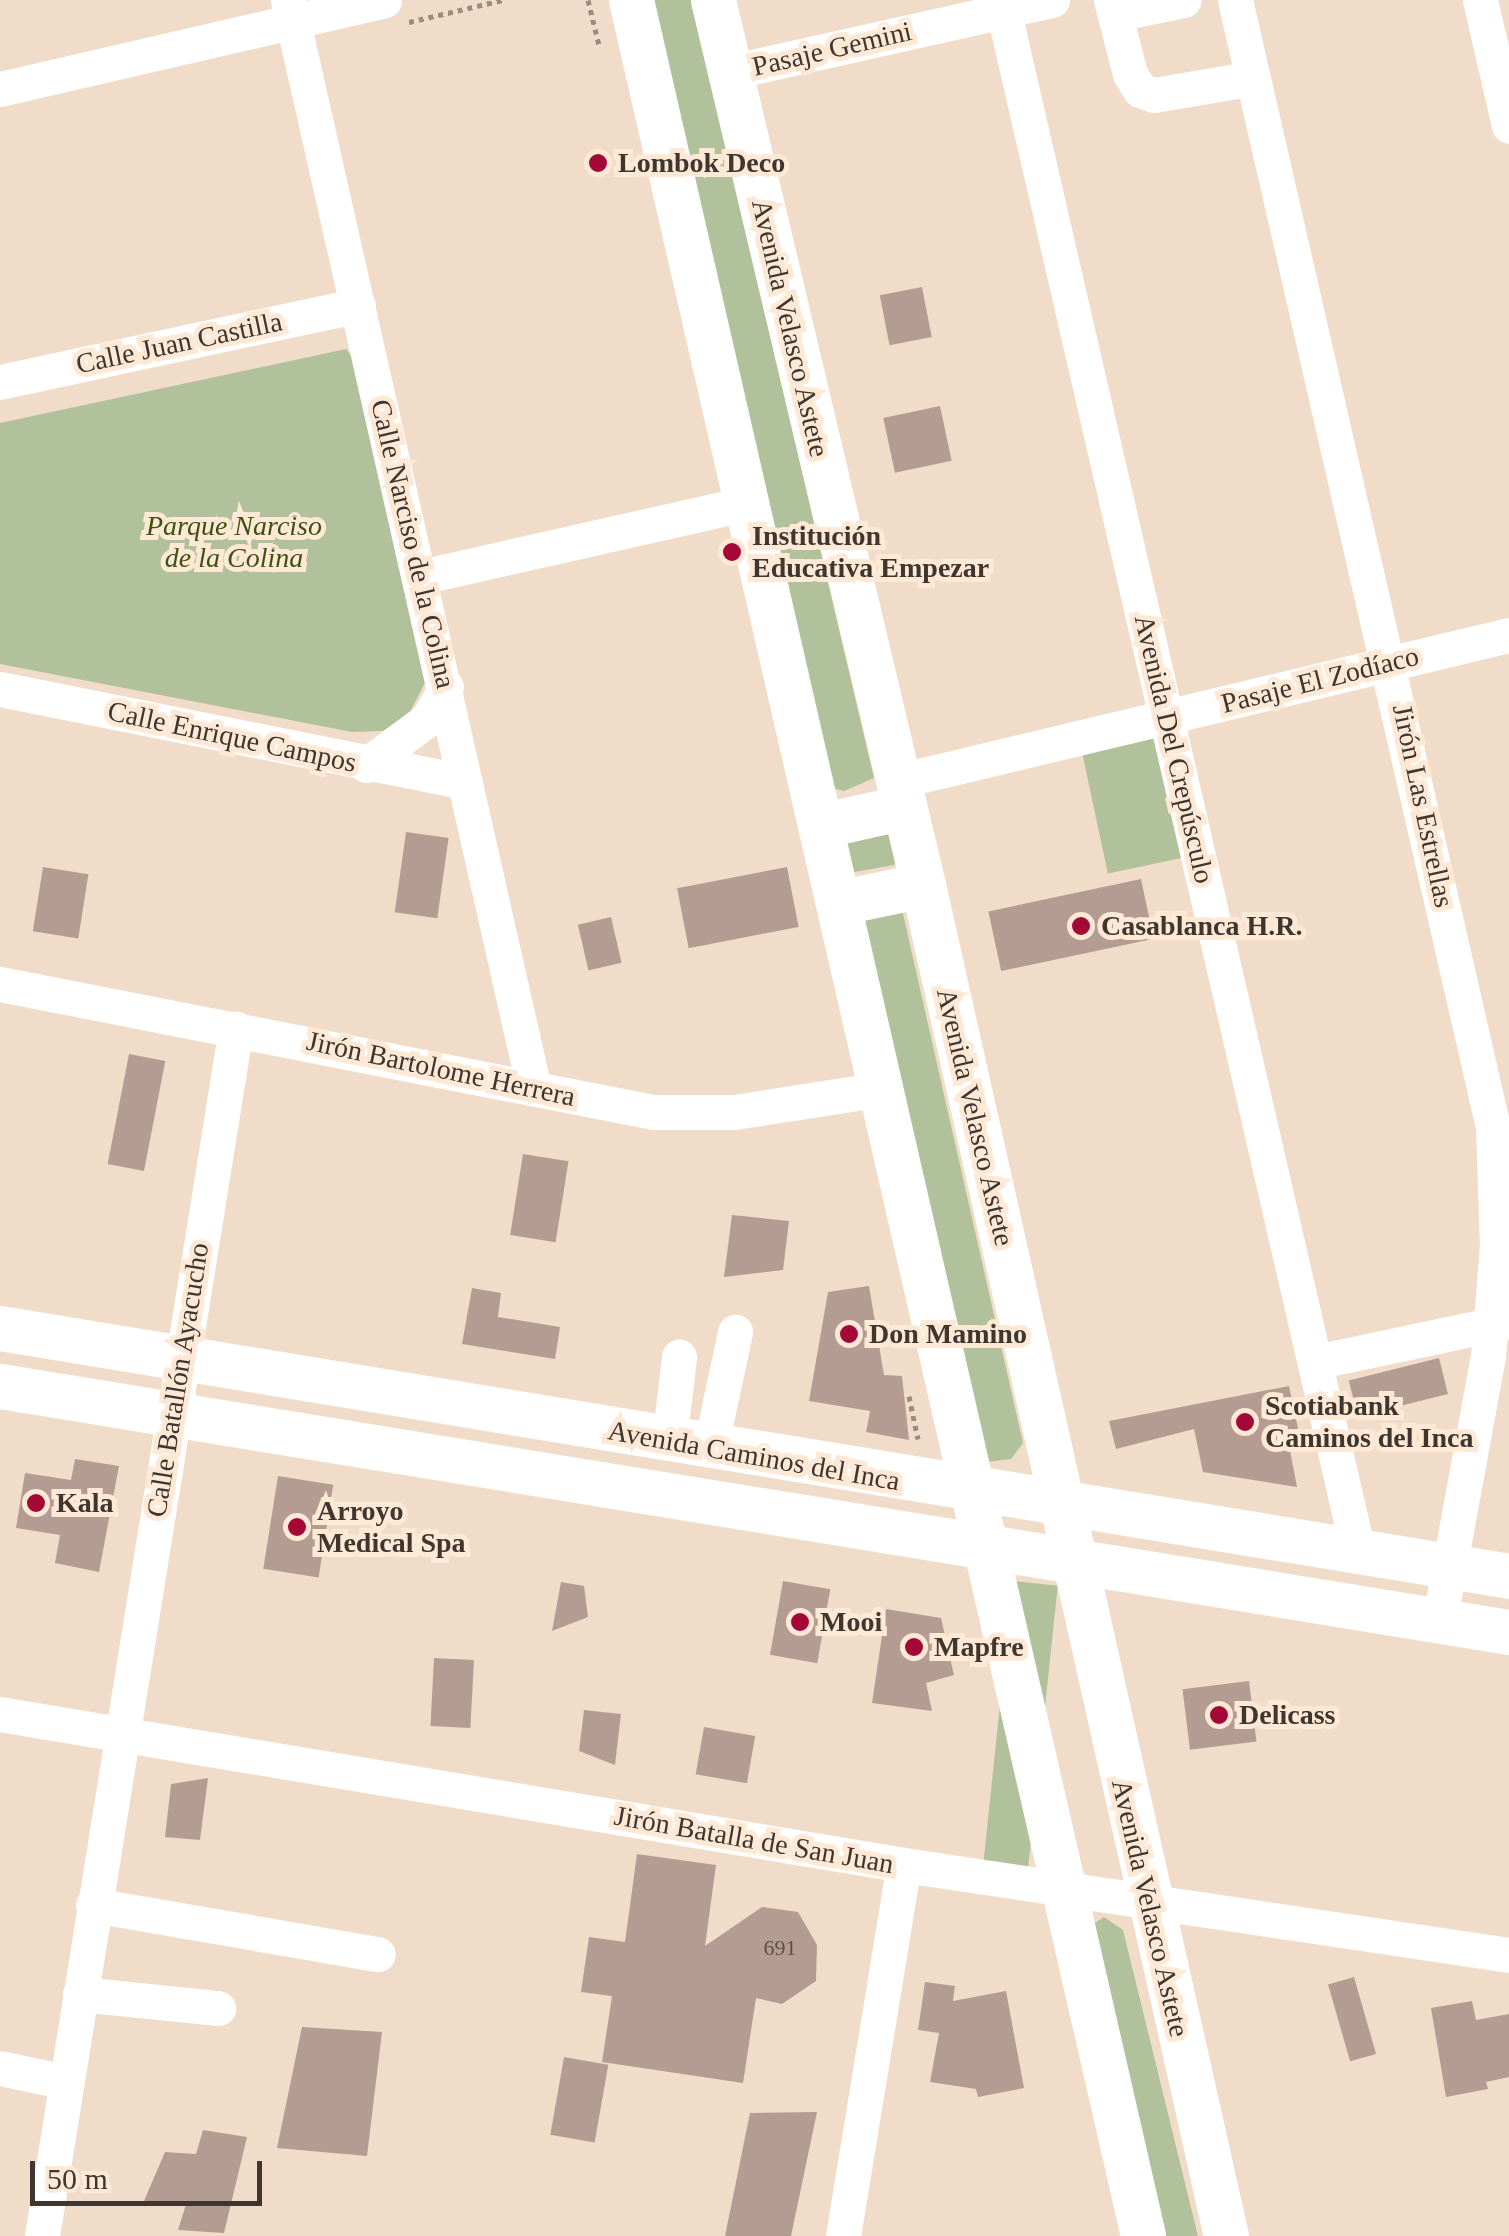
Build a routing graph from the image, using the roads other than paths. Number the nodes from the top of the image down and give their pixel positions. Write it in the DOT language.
graph roads {
  1 [pos="384,0"];
  2 [pos="631,0"];
  3 [pos="713,0"];
  4 [pos="1052,0"];
  5 [pos="1184,0"];
  6 [pos="1235,0"];
  7 [pos="1480,0"];
  8 [pos="1002,5"];
  9 [pos="1113,7"];
  10 [pos="290,9"];
  11 [pos="730,72"];
  12 [pos="1254,78"];
  13 [pos="0,89"];
  14 [pos="1509,126"];
  15 [pos="358,304"];
  16 [pos="0,382"];
  17 [pos="748,503"];
  18 [pos="420,577"];
  19 [pos="1509,635"];
  20 [pos="1392,663"];
  21 [pos="446,688"];
  22 [pos="0,689"];
  23 [pos="1166,717"];
  24 [pos="366,765"];
  25 [pos="465,782"];
  26 [pos="901,794"];
  27 [pos="824,825"];
  28 [pos="922,885"];
  29 [pos="842,902"];
  30 [pos="0,984"];
  31 [pos="236,1028"];
  32 [pos="534,1089"];
  33 [pos="884,1089"];
  34 [pos="1501,1125"];
  35 [pos="1500,1322"];
  36 [pos="0,1328"];
  37 [pos="734,1332"];
  38 [pos="678,1358"];
  39 [pos="180,1360"];
  40 [pos="1315,1362"];
  41 [pos="0,1386"];
  42 [pos="174,1414"];
  43 [pos="689,1445"];
  44 [pos="974,1493"];
  45 [pos="1065,1508"];
  46 [pos="990,1552"];
  47 [pos="1359,1556"];
  48 [pos="1078,1566"];
  49 [pos="1450,1567"];
  50 [pos="1509,1576"];
  51 [pos="1439,1622"];
  52 [pos="1509,1632"];
  53 [pos="0,1714"];
  54 [pos="120,1733"];
  55 [pos="904,1865"];
  56 [pos="1058,1888"];
  57 [pos="1145,1898"];
  58 [pos="94,1905"];
  59 [pos="378,1954"];
  60 [pos="1509,1955"];
  61 [pos="80,1994"];
  62 [pos="218,2008"];
  63 [pos="0,2068"];
  64 [pos="66,2082"];
  65 [pos="42,2236"];
  66 [pos="843,2236"];
  67 [pos="1143,2236"];
  68 [pos="1226,2236"];
  1 -- 10 [label="street"];
  2 -- 17 [label="main road"];
  3 -- 11 [label="main road, Avenida Velasco Astete"];
  4 -- 8 [label="street, Pasaje Gemini"];
  5 -- 9 [label="street"];
  6 -- 12 [label="street, Jirón Las Estrellas"];
  7 -- 14 [label="street"];
  8 -- 11 [label="street, Pasaje Gemini"];
  8 -- 23 [label="street, Avenida Del Crepúsculo"];
  9 -- 12 [label="street"];
  10 -- 13 [label="street"];
  10 -- 15 [label="street, Calle Narciso de la Colina"];
  11 -- 26 [label="main road, Avenida Velasco Astete"];
  12 -- 20 [label="street, Jirón Las Estrellas"];
  15 -- 16 [label="street, Calle Juan Castilla"];
  15 -- 18 [label="street, Calle Narciso de la Colina"];
  17 -- 18 [label="street"];
  17 -- 27 [label="main road"];
  18 -- 21 [label="street, Calle Narciso de la Colina"];
  19 -- 20 [label="street, Pasaje El Zodíaco"];
  20 -- 23 [label="street, Pasaje El Zodíaco"];
  20 -- 34 [label="street, Jirón Las Estrellas"];
  21 -- 24 [label="street"];
  21 -- 25 [label="street, Calle Narciso de la Colina"];
  22 -- 24 [label="street, Calle Enrique Campos"];
  23 -- 26 [label="street, Pasaje El Zodíaco"];
  23 -- 40 [label="street, Avenida Del Crepúsculo"];
  24 -- 25 [label="street, Calle Enrique Campos"];
  25 -- 32 [label="street, Calle Narciso de la Colina"];
  26 -- 27 [label="main road"];
  26 -- 28 [label="main road, Avenida Velasco Astete"];
  27 -- 29 [label="main road"];
  28 -- 29 [label="main road"];
  28 -- 45 [label="main road, Avenida Velasco Astete"];
  29 -- 33 [label="main road"];
  30 -- 31 [label="street, Jirón Bartolome Herrera"];
  31 -- 32 [label="street, Jirón Bartolome Herrera"];
  31 -- 39 [label="street, Calle Batallón Ayacucho"];
  32 -- 33 [label="street, Jirón Bartolome Herrera"];
  33 -- 44 [label="main road"];
  34 -- 35 [label="street, Jirón Las Estrellas"];
  35 -- 40 [label="street"];
  35 -- 49 [label="street, Jirón Las Estrellas"];
  36 -- 39 [label="main road, Avenida Caminos del Inca"];
  37 -- 43 [label="street"];
  38 -- 43 [label="street"];
  39 -- 42 [label="street, Calle Batallón Ayacucho"];
  39 -- 43 [label="main road, Avenida Caminos del Inca"];
  40 -- 47 [label="street, Avenida Del Crepúsculo"];
  41 -- 42 [label="main road, Avenida Caminos del Inca"];
  42 -- 46 [label="main road, Avenida Caminos del Inca"];
  42 -- 54 [label="street, Calle Batallón Ayacucho"];
  43 -- 44 [label="main road, Avenida Caminos del Inca"];
  44 -- 45 [label="main road, Avenida Caminos del Inca"];
  44 -- 46 [label="main road"];
  45 -- 47 [label="main road, Avenida Caminos del Inca"];
  45 -- 48 [label="main road, Avenida Velasco Astete"];
  46 -- 48 [label="main road, Avenida Caminos del Inca"];
  46 -- 56 [label="main road"];
  47 -- 49 [label="main road, Avenida Caminos del Inca"];
  48 -- 51 [label="main road, Avenida Caminos del Inca"];
  48 -- 57 [label="main road, Avenida Velasco Astete"];
  49 -- 50 [label="main road, Avenida Caminos del Inca"];
  49 -- 51 [label="street, Jirón Las Estrellas"];
  51 -- 52 [label="main road, Avenida Caminos del Inca"];
  53 -- 54 [label="street, Jirón Batalla de San Juan"];
  54 -- 55 [label="street, Jirón Batalla de San Juan"];
  54 -- 58 [label="street, Calle Batallón Ayacucho"];
  55 -- 56 [label="street, Jirón Batalla de San Juan"];
  55 -- 66 [label="street"];
  56 -- 57 [label="street, Jirón Batalla de San Juan"];
  56 -- 67 [label="main road"];
  57 -- 60 [label="street, Jirón Batalla de San Juan"];
  57 -- 68 [label="main road, Avenida Velasco Astete"];
  58 -- 59 [label="street"];
  58 -- 61 [label="street, Calle Batallón Ayacucho"];
  61 -- 62 [label="street"];
  61 -- 64 [label="street, Calle Batallón Ayacucho"];
  63 -- 64 [label="street"];
  64 -- 65 [label="street, Calle Batallón Ayacucho"];
}
